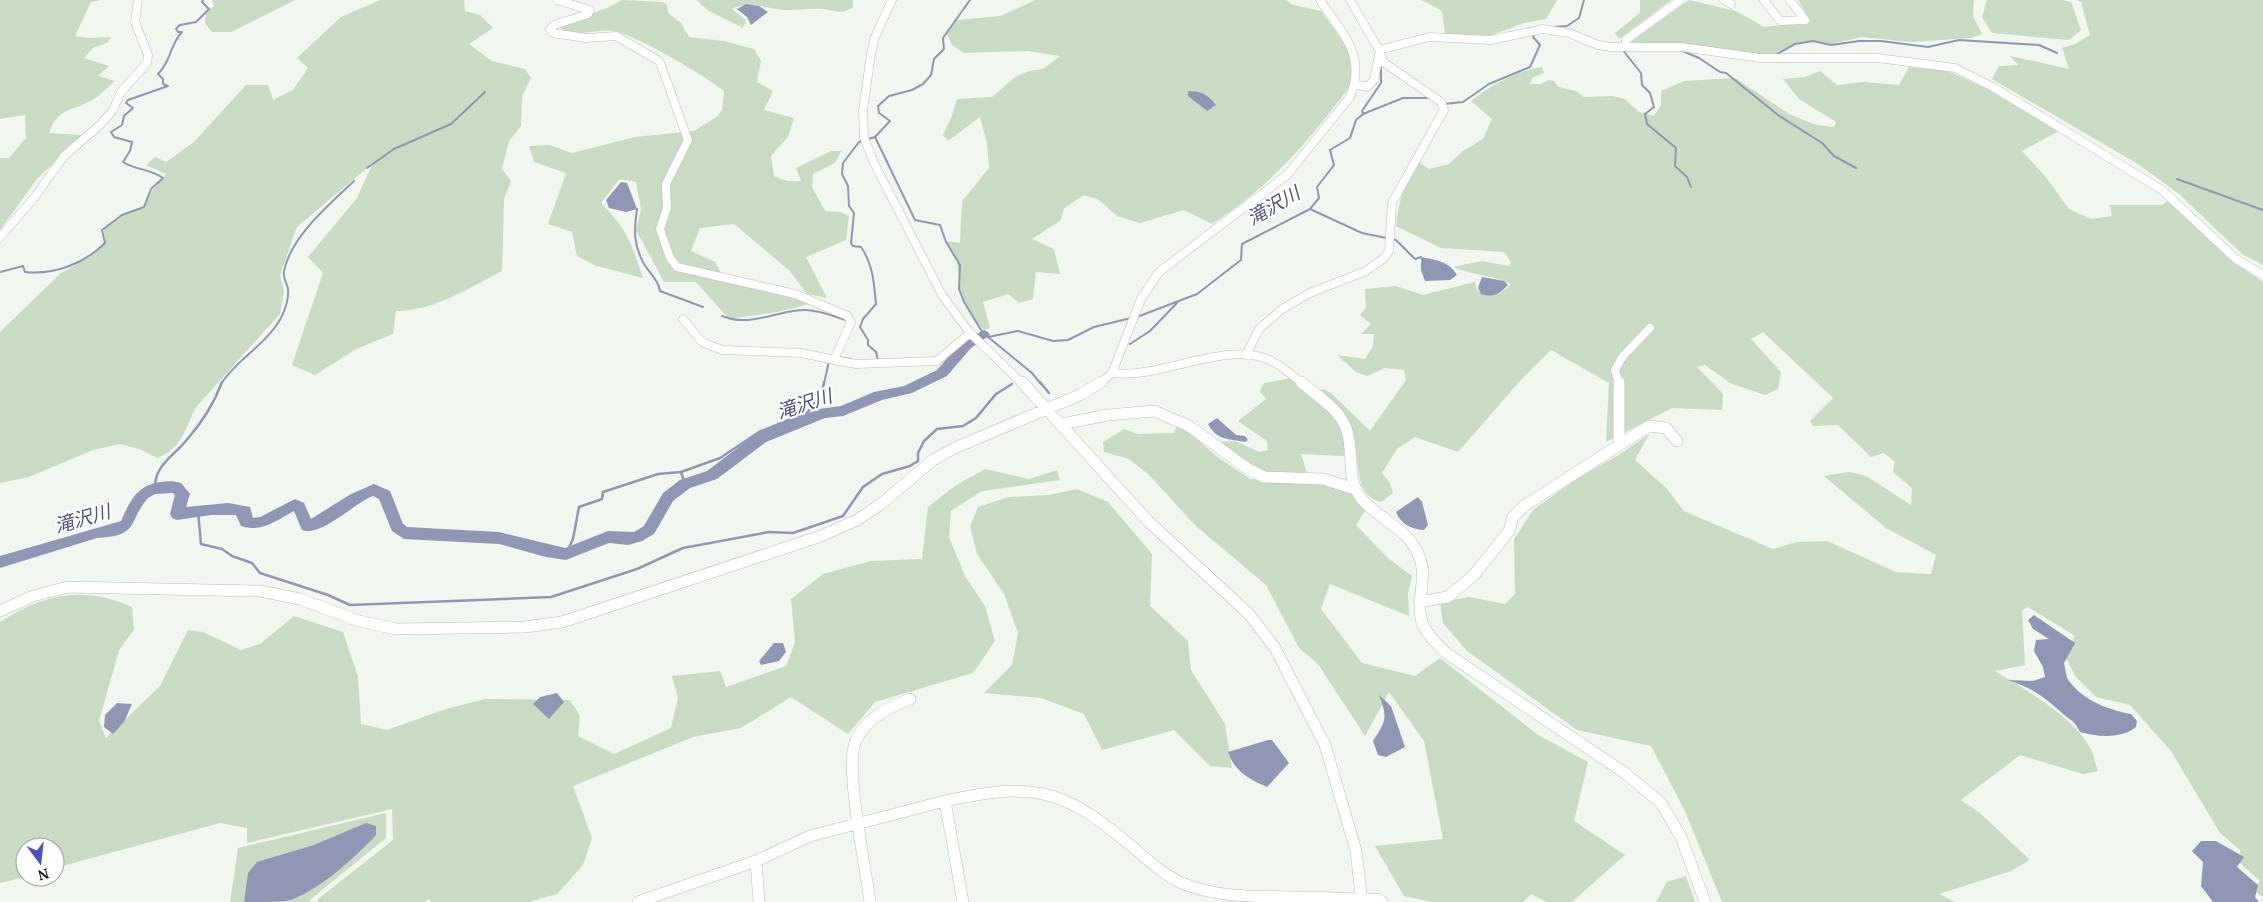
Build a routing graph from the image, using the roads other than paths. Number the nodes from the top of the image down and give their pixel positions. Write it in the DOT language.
graph roads {
  1 [pos="138,0"];
  2 [pos="557,0"];
  3 [pos="892,0"];
  4 [pos="1320,0"];
  5 [pos="1350,0"];
  6 [pos="1680,0"];
  7 [pos="1764,0"];
  8 [pos="1790,0"];
  9 [pos="1626,46"];
  10 [pos="1379,52"];
  11 [pos="1357,85"];
  12 [pos="0,236"];
  13 [pos="2263,275"];
  14 [pos="683,319"];
  15 [pos="1650,328"];
  16 [pos="970,333"];
  17 [pos="1246,355"];
  18 [pos="834,360"];
  19 [pos="1112,373"];
  20 [pos="1046,409"];
  21 [pos="1062,424"];
  22 [pos="1677,441"];
  23 [pos="1619,446"];
  24 [pos="1355,488"];
  25 [pos="1419,602"];
  26 [pos="0,612"];
  27 [pos="910,699"];
  28 [pos="945,801"];
  29 [pos="860,824"];
  30 [pos="756,861"];
  31 [pos="1361,901"];
  32 [pos="638,902"];
  33 [pos="760,902"];
  34 [pos="870,902"];
  35 [pos="963,902"];
  36 [pos="1382,902"];
  37 [pos="1705,902"];
  1 -- 12 [label="street"];
  2 -- 18 [label="street"];
  3 -- 16 [label="street"];
  4 -- 11 [label="street"];
  5 -- 10 [label="street"];
  6 -- 9 [label="street"];
  7 -- 8 [label="street"];
  9 -- 10 [label="street"];
  9 -- 13 [label="street"];
  10 -- 11 [label="street"];
  10 -- 17 [label="street"];
  11 -- 19 [label="street"];
  14 -- 18 [label="street"];
  15 -- 23 [label="street"];
  16 -- 18 [label="street"];
  16 -- 20 [label="street"];
  17 -- 19 [label="street"];
  17 -- 24 [label="street"];
  19 -- 20 [label="street"];
  20 -- 21 [label="street"];
  20 -- 26 [label="street"];
  21 -- 24 [label="street"];
  21 -- 31 [label="street"];
  22 -- 23 [label="street"];
  23 -- 25 [label="street"];
  24 -- 25 [label="street"];
  25 -- 37 [label="street"];
  27 -- 29 [label="street"];
  28 -- 29 [label="street"];
  28 -- 31 [label="street"];
  28 -- 35 [label="street"];
  29 -- 30 [label="street"];
  29 -- 34 [label="street"];
  30 -- 32 [label="street"];
  30 -- 33 [label="street"];
  31 -- 36 [label="street"];
}
